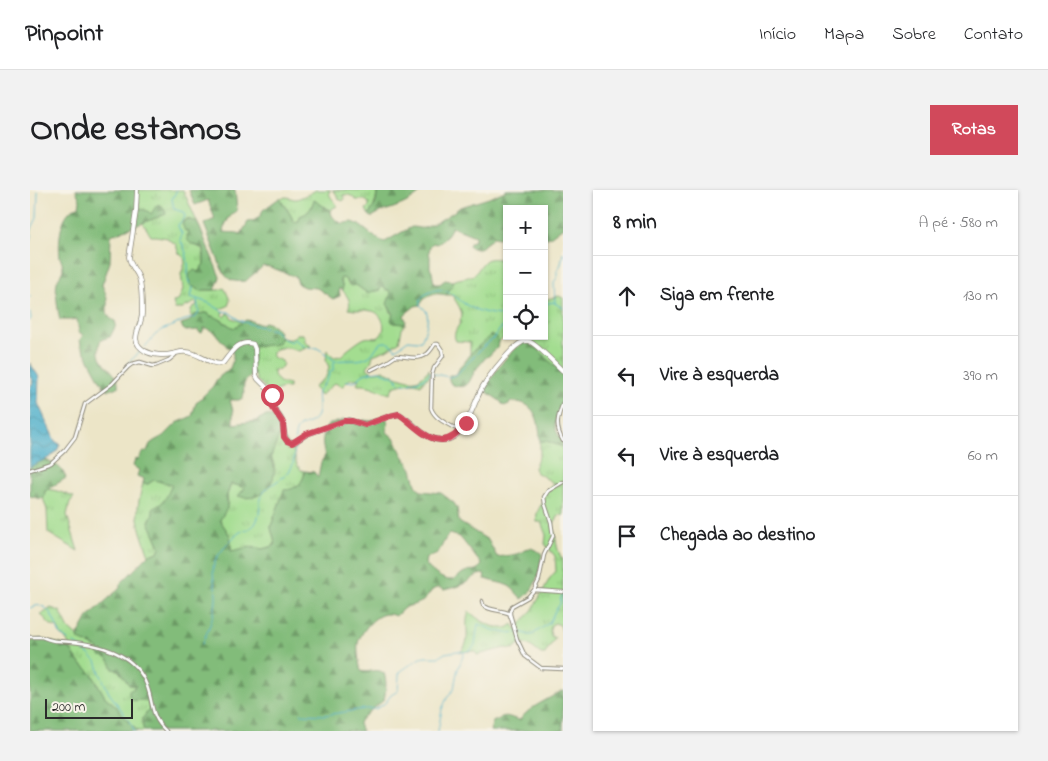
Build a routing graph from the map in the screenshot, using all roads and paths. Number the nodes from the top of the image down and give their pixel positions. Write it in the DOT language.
graph roads {
  1 [pos="137,190"];
  2 [pos="177,353"];
  3 [pos="371,370"];
  4 [pos="563,371"];
  5 [pos="563,403"];
  6 [pos="460,431"];
  7 [pos="563,441"];
  8 [pos="30,470"];
  9 [pos="563,482"];
  10 [pos="534,590"];
  11 [pos="563,592"];
  12 [pos="482,601"];
  13 [pos="510,616"];
  14 [pos="30,637"];
  15 [pos="563,669"];
  16 [pos="166,731"];
  1 -- 2 [label="street"];
  2 -- 6 [label="street"];
  2 -- 8 [label="street"];
  3 -- 6 [label="street"];
  4 -- 6 [label="street"];
  5 -- 7 [label="street"];
  9 -- 10 [label="street"];
  10 -- 11 [label="street"];
  10 -- 13 [label="street"];
  12 -- 13 [label="street"];
  13 -- 15 [label="street"];
  14 -- 16 [label="street"];
}
